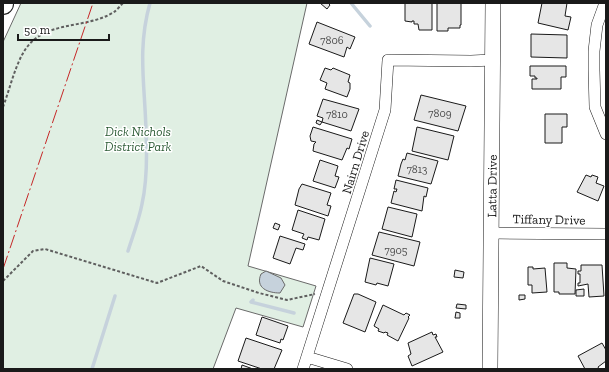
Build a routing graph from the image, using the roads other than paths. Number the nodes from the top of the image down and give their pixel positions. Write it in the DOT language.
graph roads {
  1 [pos="492,3"];
  2 [pos="605,3"];
  3 [pos="492,60"];
  4 [pos="606,134"];
  5 [pos="491,233"];
  6 [pos="606,234"];
  7 [pos="307,357"];
  8 [pos="303,369"];
  9 [pos="347,369"];
  10 [pos="490,369"];
  1 -- 3 [label="street, Latta Drive"];
  2 -- 4 [label="street"];
  3 -- 5 [label="street, Latta Drive"];
  3 -- 7 [label="street, Nairn Drive"];
  5 -- 6 [label="street, Tiffany Drive"];
  5 -- 10 [label="street, Latta Drive"];
  7 -- 8 [label="street, Nairn Drive"];
  7 -- 9 [label="street"];
}
